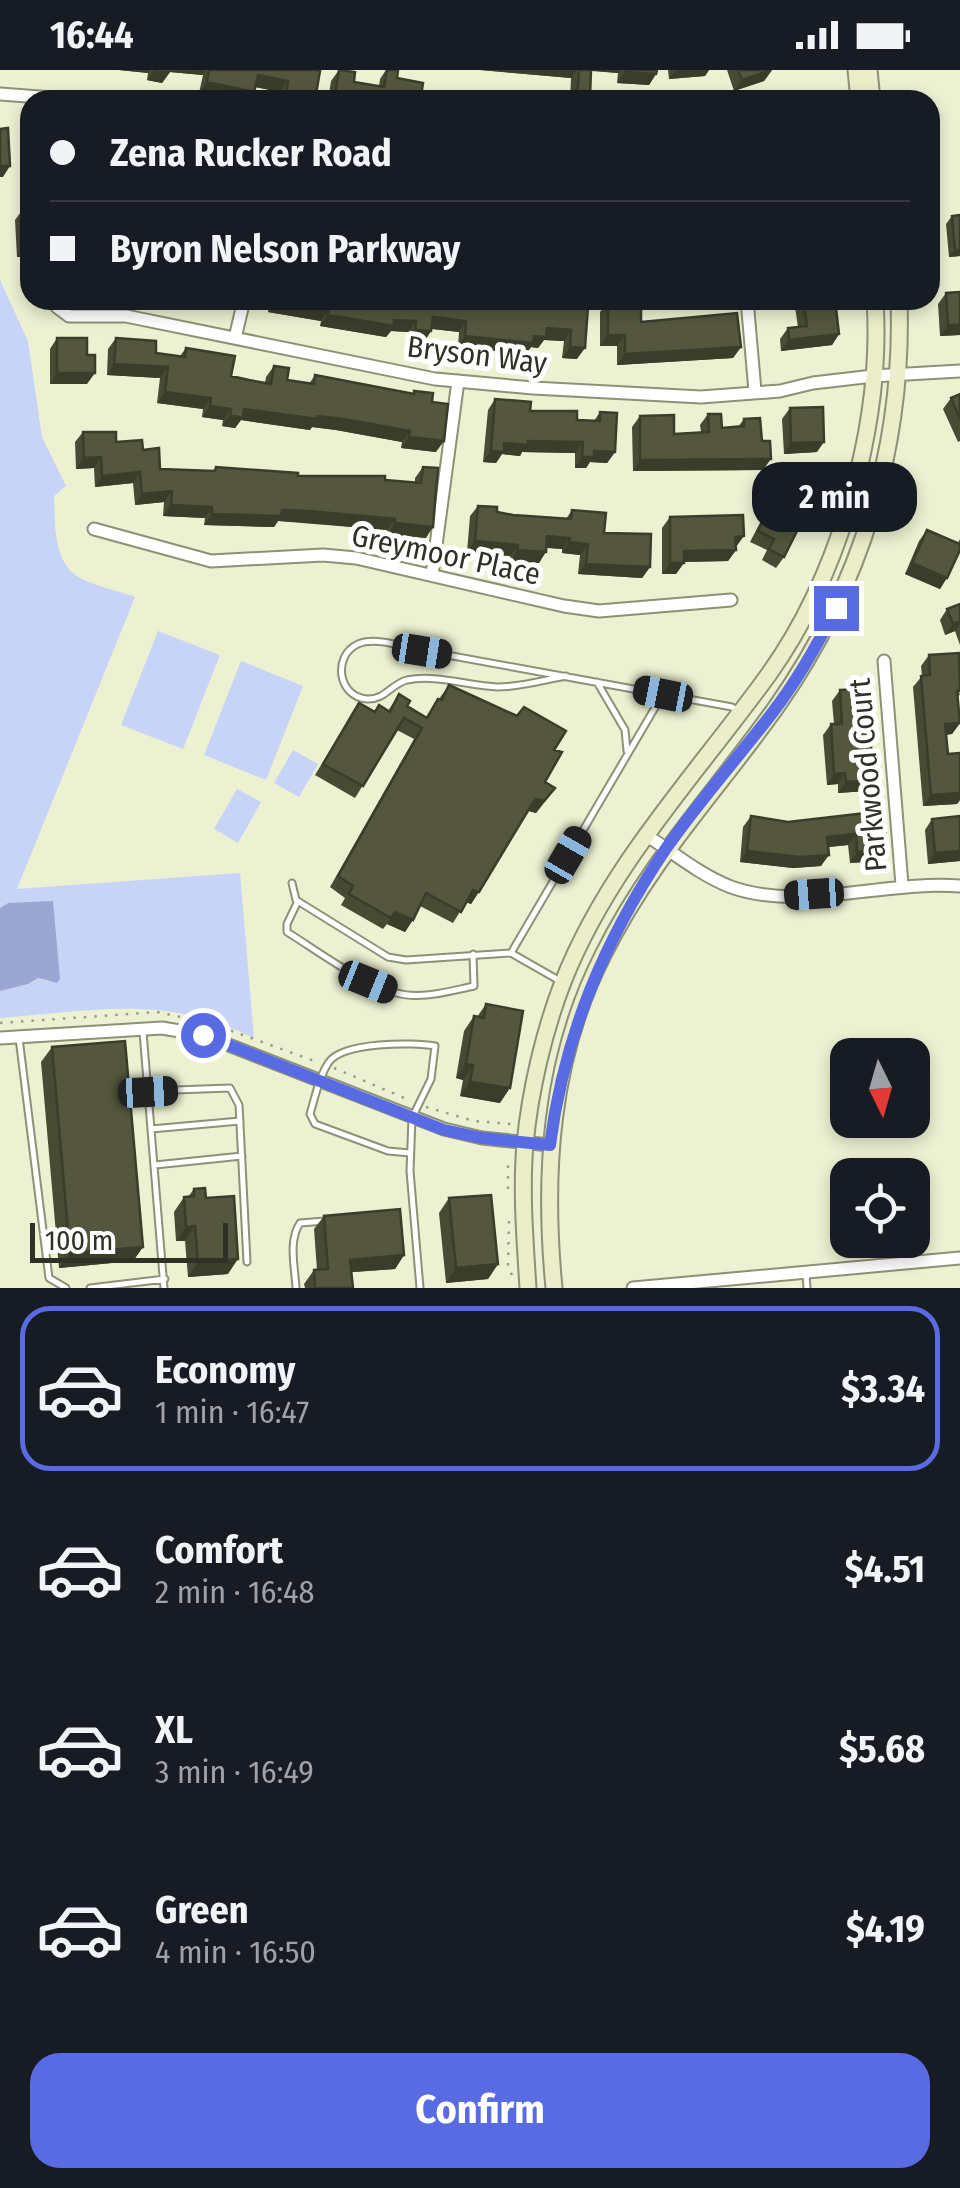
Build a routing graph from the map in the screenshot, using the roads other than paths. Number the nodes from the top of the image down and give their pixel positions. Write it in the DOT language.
graph roads {
  1 [pos="60,310"];
  2 [pos="242,310"];
  3 [pos="748,310"];
  4 [pos="876,310"];
  5 [pos="900,310"];
  6 [pos="235,338"];
  7 [pos="960,370"];
  8 [pos="873,376"];
  9 [pos="898,376"];
  10 [pos="458,381"];
  11 [pos="755,391"];
  12 [pos="94,529"];
  13 [pos="432,575"];
  14 [pos="731,600"];
  15 [pos="884,661"];
  16 [pos="566,676"];
  17 [pos="597,682"];
  18 [pos="663,694"];
  19 [pos="740,712"];
  20 [pos="628,752"];
  21 [pos="646,835"];
  22 [pos="667,848"];
  23 [pos="292,883"];
  24 [pos="902,885"];
  25 [pos="960,886"];
  26 [pos="298,901"];
  27 [pos="512,952"];
  28 [pos="473,954"];
  29 [pos="563,982"];
  30 [pos="587,993"];
  31 [pos="143,1029"];
  32 [pos="19,1037"];
  33 [pos="0,1038"];
  34 [pos="321,1080"];
  35 [pos="148,1092"];
  36 [pos="412,1118"];
  37 [pos="240,1121"];
  38 [pos="152,1129"];
  39 [pos="525,1142"];
  40 [pos="550,1145"];
  41 [pos="410,1153"];
  42 [pos="242,1156"];
  43 [pos="154,1165"];
  44 [pos="338,1219"];
  45 [pos="960,1258"];
  46 [pos="247,1262"];
  47 [pos="806,1272"];
  48 [pos="164,1279"];
  49 [pos="66,1288"];
  50 [pos="90,1288"];
  51 [pos="164,1288"];
  52 [pos="296,1288"];
  53 [pos="420,1288"];
  54 [pos="528,1288"];
  55 [pos="554,1288"];
  56 [pos="633,1288"];
  57 [pos="807,1288"];
  1 -- 6 [label="street, Bryson Way"];
  2 -- 6 [label="street"];
  3 -- 11 [label="street"];
  4 -- 8 [label="street"];
  5 -- 9 [label="street"];
  6 -- 10 [label="street, Bryson Way"];
  7 -- 9 [label="street, Bryson Way"];
  8 -- 9 [label="street, Bryson Way"];
  8 -- 11 [label="street, Bryson Way"];
  8 -- 19 [label="street"];
  9 -- 22 [label="street"];
  10 -- 11 [label="street, Bryson Way"];
  10 -- 13 [label="street"];
  12 -- 13 [label="street, Greymoor Place"];
  13 -- 14 [label="street, Greymoor Place"];
  15 -- 24 [label="street, Parkwood Court"];
  16 -- 16 [label="lane"];
  16 -- 17 [label="lane"];
  17 -- 18 [label="lane"];
  17 -- 20 [label="lane"];
  18 -- 19 [label="lane"];
  18 -- 20 [label="lane"];
  19 -- 21 [label="street"];
  20 -- 27 [label="lane"];
  21 -- 22 [label="street"];
  21 -- 29 [label="street"];
  22 -- 24 [label="street"];
  22 -- 30 [label="street"];
  23 -- 26 [label="lane"];
  24 -- 25 [label="street"];
  26 -- 28 [label="lane"];
  26 -- 28 [label="lane"];
  27 -- 28 [label="lane"];
  27 -- 29 [label="lane"];
  29 -- 30 [label="street"];
  29 -- 39 [label="street"];
  30 -- 40 [label="street"];
  31 -- 32 [label="street"];
  31 -- 34 [label="street"];
  31 -- 35 [label="lane"];
  32 -- 33 [label="street"];
  32 -- 49 [label="lane"];
  34 -- 36 [label="street"];
  34 -- 36 [label="lane"];
  34 -- 41 [label="lane"];
  35 -- 37 [label="lane"];
  35 -- 38 [label="lane"];
  36 -- 39 [label="street"];
  36 -- 41 [label="lane"];
  37 -- 38 [label="lane"];
  37 -- 42 [label="lane"];
  38 -- 43 [label="lane"];
  39 -- 40 [label="street"];
  39 -- 54 [label="street"];
  40 -- 55 [label="street"];
  41 -- 53 [label="lane"];
  42 -- 43 [label="lane"];
  42 -- 46 [label="lane"];
  43 -- 48 [label="lane"];
  44 -- 52 [label="lane"];
  45 -- 47 [label="street"];
  47 -- 56 [label="street"];
  47 -- 57 [label="lane"];
  48 -- 50 [label="lane"];
  48 -- 51 [label="lane"];
}
